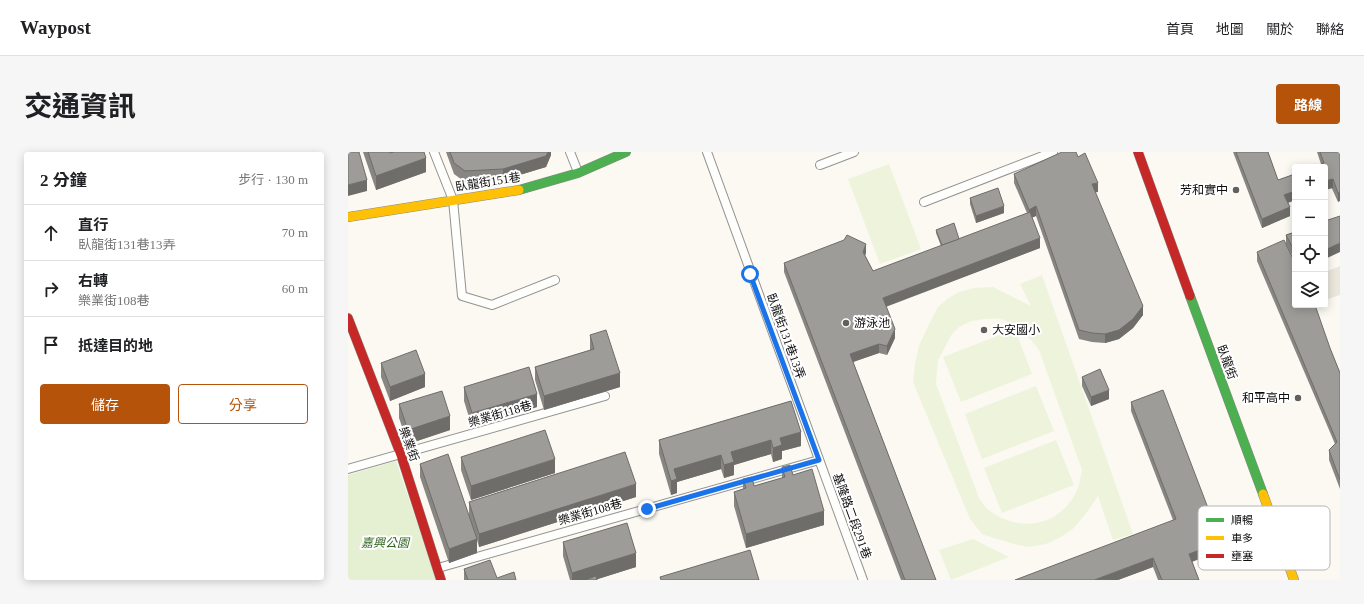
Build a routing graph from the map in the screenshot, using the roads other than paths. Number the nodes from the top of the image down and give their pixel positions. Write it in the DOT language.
graph roads {
  1 [pos="434,152"];
  2 [pos="570,152"];
  3 [pos="626,152"];
  4 [pos="707,152"];
  5 [pos="854,152"];
  6 [pos="1053,152"];
  7 [pos="1138,152"];
  8 [pos="820,165"];
  9 [pos="578,173"];
  10 [pos="453,200"];
  11 [pos="924,202"];
  12 [pos="348,217"];
  13 [pos="555,280"];
  14 [pos="348,318"];
  15 [pos="605,396"];
  16 [pos="401,455"];
  17 [pos="819,460"];
  18 [pos="348,469"];
  19 [pos="1267,506"];
  20 [pos="438,568"];
  21 [pos="1290,570"];
  22 [pos="441,580"];
  23 [pos="863,580"];
  24 [pos="1294,580"];
  1 -- 10 [label="lane"];
  2 -- 9 [label="lane"];
  3 -- 9 [label="street, 臥龍街151巷"];
  4 -- 17 [label="lane, 臥龍街131巷13弄"];
  5 -- 8 [label="lane"];
  6 -- 11 [label="lane"];
  7 -- 19 [label="street, 臥龍街"];
  9 -- 10 [label="street, 臥龍街151巷"];
  10 -- 12 [label="street, 臥龍街151巷"];
  10 -- 13 [label="lane"];
  14 -- 16 [label="street, 樂業街"];
  15 -- 16 [label="lane, 樂業街118巷"];
  16 -- 18 [label="lane, 樂業街118巷"];
  16 -- 20 [label="street, 樂業街"];
  17 -- 20 [label="lane, 樂業街108巷"];
  17 -- 23 [label="lane, 基隆路二段291巷"];
  20 -- 22 [label="street, 樂業街"];
  21 -- 24 [label="street, 臥龍街"];
}
